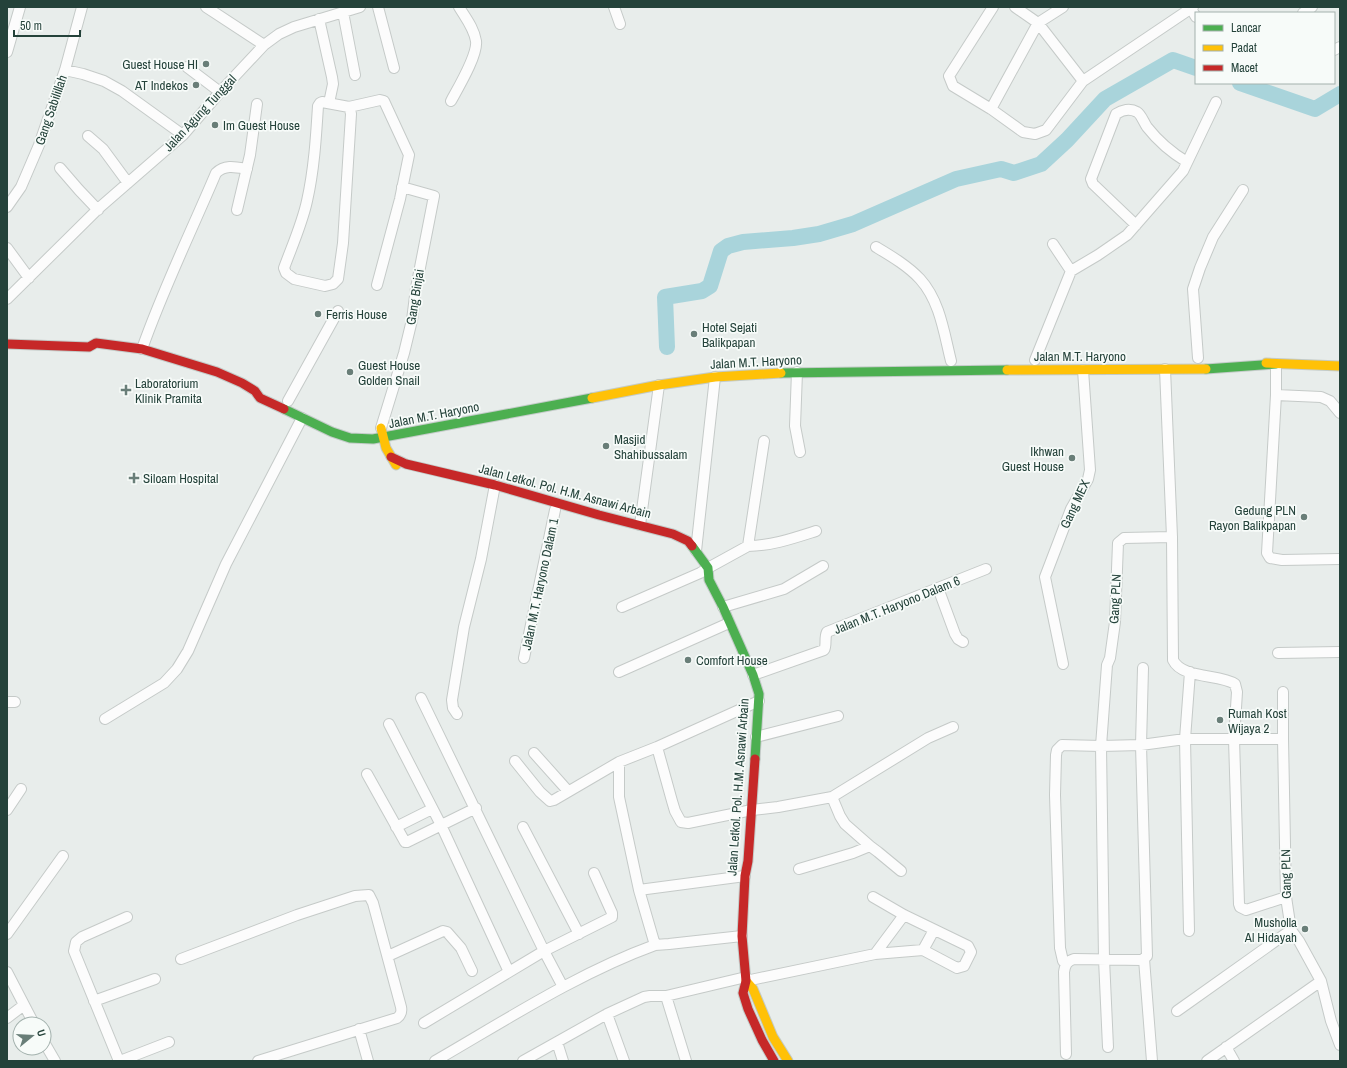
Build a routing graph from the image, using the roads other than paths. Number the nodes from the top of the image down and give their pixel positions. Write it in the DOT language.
graph roads {
  1 [pos="20,7"];
  2 [pos="82,7"];
  3 [pos="206,7"];
  4 [pos="360,7"];
  5 [pos="378,7"];
  6 [pos="459,7"];
  7 [pos="614,7"];
  8 [pos="994,7"];
  9 [pos="1015,7"];
  10 [pos="1063,7"];
  11 [pos="1192,10"];
  12 [pos="343,12"];
  13 [pos="319,19"];
  14 [pos="1038,23"];
  15 [pos="620,24"];
  16 [pos="264,45"];
  17 [pos="7,52"];
  18 [pos="187,67"];
  19 [pos="394,68"];
  20 [pos="65,70"];
  21 [pos="355,75"];
  22 [pos="1083,81"];
  23 [pos="220,92"];
  24 [pos="451,101"];
  25 [pos="1216,102"];
  26 [pos="328,103"];
  27 [pos="258,104"];
  28 [pos="349,107"];
  29 [pos="991,109"];
  30 [pos="183,135"];
  31 [pos="88,136"];
  32 [pos="1187,162"];
  33 [pos="60,168"];
  34 [pos="247,169"];
  35 [pos="128,183"];
  36 [pos="402,188"];
  37 [pos="1242,190"];
  38 [pos="7,207"];
  39 [pos="98,210"];
  40 [pos="237,210"];
  41 [pos="1136,225"];
  42 [pos="1053,244"];
  43 [pos="876,247"];
  44 [pos="7,248"];
  45 [pos="1071,271"];
  46 [pos="29,278"];
  47 [pos="377,285"];
  48 [pos="7,299"];
  49 [pos="338,311"];
  50 [pos="89,336"];
  51 [pos="96,343"];
  52 [pos="7,344"];
  53 [pos="142,349"];
  54 [pos="1202,359"];
  55 [pos="1031,360"];
  56 [pos="955,361"];
  57 [pos="789,364"];
  58 [pos="1276,364"];
  59 [pos="746,366"];
  60 [pos="1340,366"];
  61 [pos="724,367"];
  62 [pos="1165,369"];
  63 [pos="1083,370"];
  64 [pos="797,372"];
  65 [pos="715,377"];
  66 [pos="664,381"];
  67 [pos="1276,395"];
  68 [pos="541,398"];
  69 [pos="285,399"];
  70 [pos="302,411"];
  71 [pos="314,413"];
  72 [pos="1340,413"];
  73 [pos="382,430"];
  74 [pos="764,441"];
  75 [pos="800,452"];
  76 [pos="494,489"];
  77 [pos="555,510"];
  78 [pos="639,529"];
  79 [pos="816,531"];
  80 [pos="1172,537"];
  81 [pos="669,542"];
  82 [pos="745,547"];
  83 [pos="691,552"];
  84 [pos="1340,559"];
  85 [pos="823,566"];
  86 [pos="986,569"];
  87 [pos="704,570"];
  88 [pos="938,588"];
  89 [pos="622,607"];
  90 [pos="723,607"];
  91 [pos="729,623"];
  92 [pos="963,642"];
  93 [pos="1278,652"];
  94 [pos="1340,652"];
  95 [pos="524,658"];
  96 [pos="1063,664"];
  97 [pos="1143,668"];
  98 [pos="619,672"];
  99 [pos="1190,672"];
  100 [pos="753,675"];
  101 [pos="1283,692"];
  102 [pos="421,698"];
  103 [pos="760,701"];
  104 [pos="457,714"];
  105 [pos="838,716"];
  106 [pos="105,719"];
  107 [pos="389,724"];
  108 [pos="953,727"];
  109 [pos="756,737"];
  110 [pos="1185,738"];
  111 [pos="1234,739"];
  112 [pos="1283,739"];
  113 [pos="1141,745"];
  114 [pos="1101,746"];
  115 [pos="657,747"];
  116 [pos="534,753"];
  117 [pos="515,761"];
  118 [pos="619,762"];
  119 [pos="367,774"];
  120 [pos="21,790"];
  121 [pos="568,791"];
  122 [pos="832,797"];
  123 [pos="476,808"];
  124 [pos="432,809"];
  125 [pos="7,810"];
  126 [pos="752,810"];
  127 [pos="441,825"];
  128 [pos="396,827"];
  129 [pos="523,827"];
  130 [pos="870,846"];
  131 [pos="62,856"];
  132 [pos="799,869"];
  133 [pos="901,871"];
  134 [pos="594,873"];
  135 [pos="745,876"];
  136 [pos="639,890"];
  137 [pos="873,897"];
  138 [pos="1286,898"];
  139 [pos="904,915"];
  140 [pos="127,917"];
  141 [pos="934,930"];
  142 [pos="1291,930"];
  143 [pos="1189,931"];
  144 [pos="7,934"];
  145 [pos="579,934"];
  146 [pos="742,936"];
  147 [pos="655,945"];
  148 [pos="923,950"];
  149 [pos="544,951"];
  150 [pos="875,954"];
  151 [pos="388,956"];
  152 [pos="181,959"];
  153 [pos="1104,959"];
  154 [pos="1144,959"];
  155 [pos="1066,964"];
  156 [pos="472,971"];
  157 [pos="7,972"];
  158 [pos="509,972"];
  159 [pos="155,979"];
  160 [pos="746,979"];
  161 [pos="1321,981"];
  162 [pos="563,987"];
  163 [pos="666,996"];
  164 [pos="94,1001"];
  165 [pos="24,1005"];
  166 [pos="1177,1011"];
  167 [pos="608,1014"];
  168 [pos="30,1016"];
  169 [pos="7,1018"];
  170 [pos="424,1023"];
  171 [pos="359,1029"];
  172 [pos="169,1042"];
  173 [pos="557,1042"];
  174 [pos="1340,1045"];
  175 [pos="1108,1047"];
  176 [pos="1226,1047"];
  177 [pos="1066,1054"];
  178 [pos="120,1061"];
  179 [pos="258,1061"];
  180 [pos="368,1061"];
  181 [pos="435,1061"];
  182 [pos="523,1061"];
  183 [pos="563,1061"];
  184 [pos="624,1061"];
  185 [pos="686,1061"];
  186 [pos="774,1061"];
  187 [pos="788,1061"];
  188 [pos="1152,1061"];
  189 [pos="1207,1061"];
  190 [pos="1234,1061"];
  1 -- 17 [label="street"];
  2 -- 20 [label="street, Gang Sabilillah"];
  3 -- 16 [label="street"];
  4 -- 12 [label="street, Jalan Agung Tunggal"];
  5 -- 19 [label="street"];
  6 -- 24 [label="street"];
  7 -- 15 [label="street"];
  8 -- 29 [label="street"];
  9 -- 14 [label="street"];
  10 -- 14 [label="street"];
  11 -- 22 [label="street"];
  12 -- 13 [label="street, Jalan Agung Tunggal"];
  12 -- 21 [label="street"];
  13 -- 16 [label="street, Jalan Agung Tunggal"];
  13 -- 26 [label="street"];
  14 -- 22 [label="street"];
  14 -- 29 [label="street"];
  16 -- 23 [label="street, Jalan Agung Tunggal"];
  18 -- 23 [label="street"];
  20 -- 30 [label="street"];
  20 -- 38 [label="street, Gang Sabilillah"];
  22 -- 29 [label="street"];
  23 -- 30 [label="street, Jalan Agung Tunggal"];
  25 -- 32 [label="street"];
  26 -- 28 [label="street"];
  26 -- 28 [label="street"];
  27 -- 34 [label="street"];
  28 -- 36 [label="street"];
  30 -- 35 [label="street, Jalan Agung Tunggal"];
  31 -- 35 [label="street"];
  32 -- 41 [label="street"];
  32 -- 41 [label="street"];
  33 -- 39 [label="street"];
  34 -- 40 [label="street"];
  34 -- 53 [label="street"];
  35 -- 39 [label="street, Jalan Agung Tunggal"];
  36 -- 47 [label="street"];
  36 -- 73 [label="street, Gang Binjai"];
  37 -- 54 [label="street"];
  39 -- 46 [label="street, Jalan Agung Tunggal"];
  41 -- 45 [label="street"];
  42 -- 45 [label="street"];
  43 -- 56 [label="street"];
  44 -- 46 [label="street"];
  45 -- 55 [label="street"];
  46 -- 48 [label="street, Jalan Agung Tunggal"];
  49 -- 69 [label="street"];
  50 -- 51 [label="main road"];
  51 -- 52 [label="main road, Jalan M.T. Haryono"];
  51 -- 53 [label="main road, Jalan M.T. Haryono"];
  53 -- 70 [label="main road, Jalan M.T. Haryono"];
  54 -- 58 [label="main road, Jalan M.T. Haryono"];
  55 -- 56 [label="main road, Jalan M.T. Haryono"];
  57 -- 59 [label="main road, Jalan M.T. Haryono"];
  58 -- 60 [label="main road, Jalan M.T. Haryono"];
  58 -- 62 [label="main road, Jalan M.T. Haryono"];
  58 -- 67 [label="street"];
  61 -- 66 [label="main road, Jalan M.T. Haryono"];
  62 -- 63 [label="main road, Jalan M.T. Haryono"];
  62 -- 80 [label="street"];
  63 -- 64 [label="main road, Jalan M.T. Haryono"];
  63 -- 96 [label="street, Gang MEX"];
  64 -- 65 [label="main road, Jalan M.T. Haryono"];
  64 -- 75 [label="street"];
  65 -- 66 [label="main road, Jalan M.T. Haryono"];
  65 -- 83 [label="street"];
  66 -- 68 [label="main road, Jalan M.T. Haryono"];
  66 -- 73 [label="main road, Jalan M.T. Haryono"];
  66 -- 78 [label="street"];
  67 -- 72 [label="street"];
  67 -- 84 [label="street"];
  69 -- 70 [label="main road, Jalan M.T. Haryono"];
  70 -- 71 [label="main road, Jalan M.T. Haryono"];
  70 -- 73 [label="main road, Jalan M.T. Haryono"];
  70 -- 106 [label="street"];
  73 -- 76 [label="main road, Jalan Letkol. Pol. H.M. Asnawi Arbain"];
  74 -- 82 [label="street"];
  76 -- 77 [label="main road, Jalan Letkol. Pol. H.M. Asnawi Arbain"];
  76 -- 78 [label="main road, Jalan Letkol. Pol. H.M. Asnawi Arbain"];
  76 -- 104 [label="street"];
  77 -- 78 [label="main road, Jalan Letkol. Pol. H.M. Asnawi Arbain"];
  77 -- 95 [label="street, Jalan M.T. Haryono Dalam 1"];
  78 -- 81 [label="main road, Jalan Letkol. Pol. H.M. Asnawi Arbain"];
  78 -- 83 [label="main road, Jalan Letkol. Pol. H.M. Asnawi Arbain"];
  79 -- 82 [label="street"];
  80 -- 99 [label="street"];
  80 -- 114 [label="street, Gang PLN"];
  82 -- 87 [label="street"];
  83 -- 87 [label="main road, Jalan Letkol. Pol. H.M. Asnawi Arbain"];
  85 -- 90 [label="street"];
  86 -- 88 [label="street, Jalan M.T. Haryono Dalam 6"];
  87 -- 89 [label="street"];
  87 -- 90 [label="main road, Jalan Letkol. Pol. H.M. Asnawi Arbain"];
  88 -- 92 [label="street"];
  88 -- 100 [label="street, Jalan M.T. Haryono Dalam 6"];
  90 -- 91 [label="main road, Jalan Letkol. Pol. H.M. Asnawi Arbain"];
  91 -- 98 [label="street"];
  91 -- 100 [label="main road, Jalan Letkol. Pol. H.M. Asnawi Arbain"];
  93 -- 94 [label="street"];
  97 -- 113 [label="street"];
  99 -- 110 [label="street"];
  99 -- 111 [label="street"];
  100 -- 103 [label="main road, Jalan Letkol. Pol. H.M. Asnawi Arbain"];
  101 -- 112 [label="street, Gang PLN"];
  102 -- 123 [label="street"];
  103 -- 109 [label="main road, Jalan Letkol. Pol. H.M. Asnawi Arbain"];
  103 -- 115 [label="street"];
  105 -- 109 [label="street"];
  107 -- 124 [label="street"];
  108 -- 122 [label="street"];
  109 -- 126 [label="main road, Jalan Letkol. Pol. H.M. Asnawi Arbain"];
  110 -- 111 [label="street"];
  110 -- 113 [label="street"];
  110 -- 143 [label="street"];
  111 -- 112 [label="street"];
  111 -- 138 [label="street"];
  112 -- 138 [label="street, Gang PLN"];
  113 -- 114 [label="street"];
  113 -- 154 [label="street"];
  114 -- 153 [label="street, Gang PLN"];
  114 -- 155 [label="street"];
  115 -- 118 [label="street"];
  115 -- 126 [label="street"];
  116 -- 121 [label="street"];
  117 -- 121 [label="street"];
  118 -- 121 [label="street"];
  118 -- 136 [label="street"];
  119 -- 128 [label="street"];
  120 -- 125 [label="street"];
  122 -- 126 [label="street"];
  122 -- 130 [label="street"];
  123 -- 127 [label="street"];
  123 -- 149 [label="street"];
  124 -- 127 [label="street"];
  124 -- 128 [label="street"];
  126 -- 135 [label="main road, Jalan Letkol. Pol. H.M. Asnawi Arbain"];
  127 -- 128 [label="street"];
  127 -- 158 [label="street"];
  129 -- 145 [label="street"];
  130 -- 132 [label="street"];
  130 -- 133 [label="street"];
  131 -- 144 [label="street"];
  134 -- 145 [label="street"];
  135 -- 136 [label="street"];
  135 -- 146 [label="main road, Jalan Letkol. Pol. H.M. Asnawi Arbain"];
  136 -- 147 [label="street"];
  137 -- 139 [label="street"];
  138 -- 142 [label="street, Gang PLN"];
  139 -- 141 [label="street"];
  139 -- 150 [label="street"];
  140 -- 164 [label="street"];
  141 -- 148 [label="street"];
  141 -- 148 [label="street"];
  142 -- 161 [label="street, Gang PLN"];
  142 -- 166 [label="street"];
  145 -- 149 [label="street"];
  146 -- 147 [label="street"];
  146 -- 160 [label="main road, Jalan Letkol. Pol. H.M. Asnawi Arbain"];
  147 -- 162 [label="street"];
  148 -- 150 [label="street"];
  149 -- 158 [label="street"];
  149 -- 162 [label="street"];
  150 -- 160 [label="street"];
  151 -- 152 [label="street"];
  151 -- 156 [label="street"];
  151 -- 171 [label="street"];
  153 -- 154 [label="street"];
  153 -- 155 [label="street"];
  153 -- 175 [label="street, Gang PLN"];
  154 -- 188 [label="street"];
  155 -- 177 [label="street"];
  157 -- 165 [label="street"];
  158 -- 170 [label="street"];
  159 -- 164 [label="street"];
  160 -- 163 [label="street"];
  160 -- 186 [label="main road, Jalan Letkol. Pol. H.M. Asnawi Arbain"];
  160 -- 187 [label="main road, Jalan Letkol. Pol. H.M. Asnawi Arbain"];
  161 -- 174 [label="street, Gang PLN"];
  161 -- 176 [label="street"];
  162 -- 181 [label="street"];
  163 -- 167 [label="street"];
  163 -- 185 [label="street"];
  164 -- 178 [label="street"];
  165 -- 168 [label="street"];
  165 -- 169 [label="street"];
  167 -- 173 [label="street"];
  167 -- 184 [label="street"];
  171 -- 179 [label="street"];
  171 -- 180 [label="street"];
  172 -- 178 [label="street"];
  173 -- 182 [label="street"];
  173 -- 183 [label="street"];
  176 -- 189 [label="street"];
  176 -- 190 [label="street"];
}
